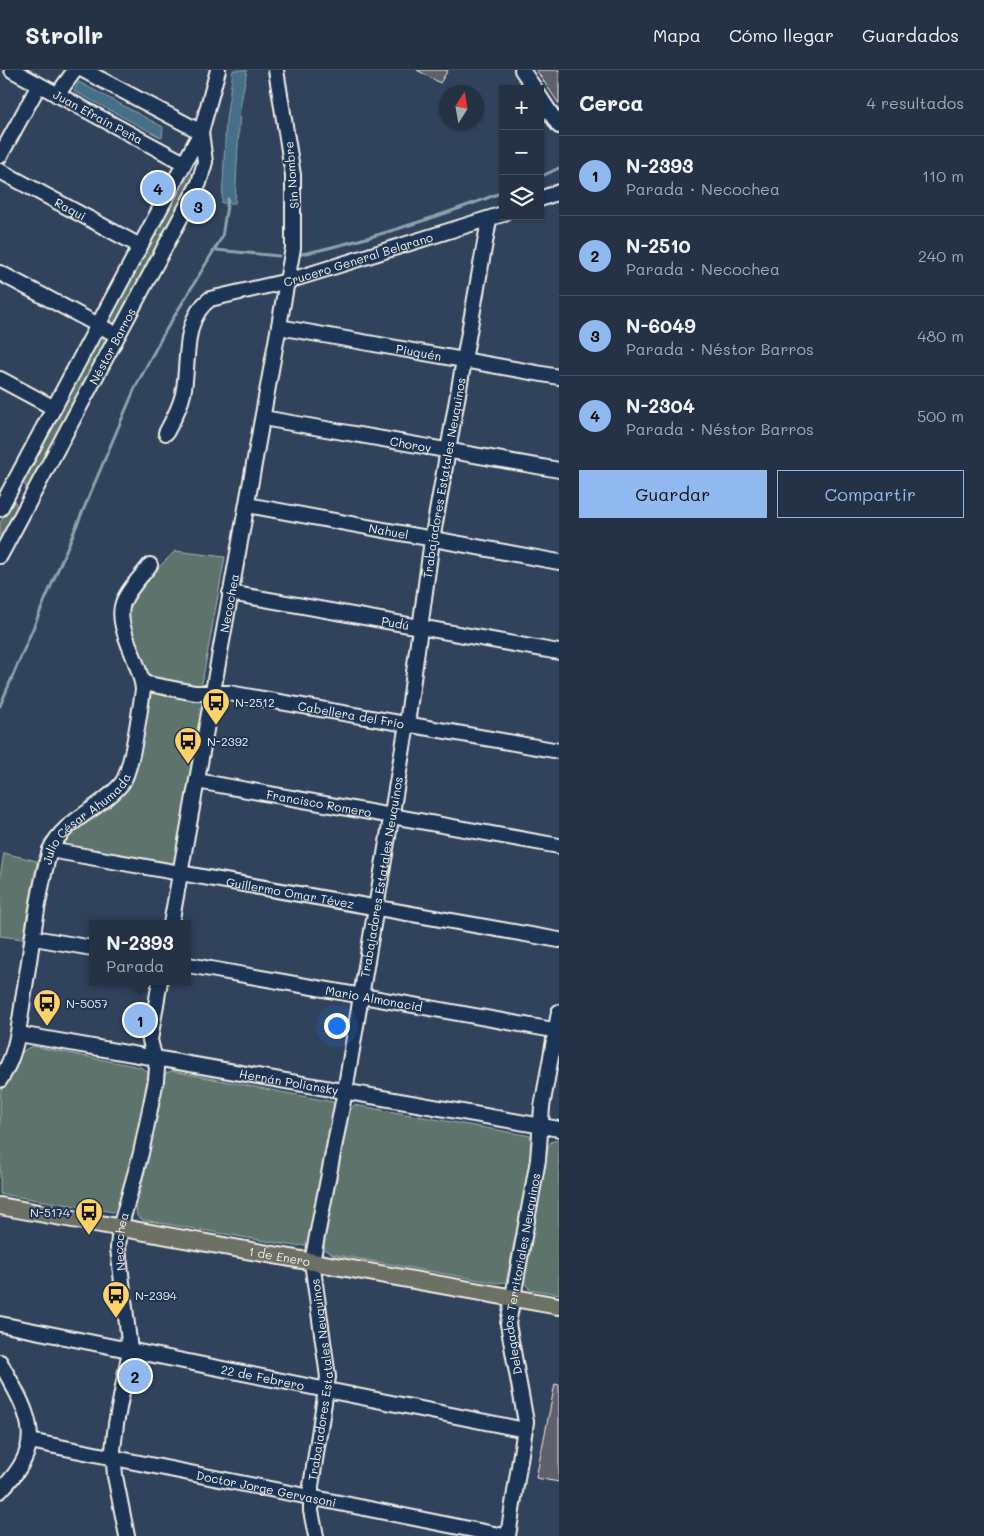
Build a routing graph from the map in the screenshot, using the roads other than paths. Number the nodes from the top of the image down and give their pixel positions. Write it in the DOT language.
graph roads {
  1 [pos="12,70"];
  2 [pos="74,70"];
  3 [pos="83,70"];
  4 [pos="218,70"];
  5 [pos="276,70"];
  6 [pos="522,70"];
  7 [pos="39,85"];
  8 [pos="531,85"];
  9 [pos="58,95"];
  10 [pos="544,103"];
  11 [pos="559,126"];
  12 [pos="201,132"];
  13 [pos="0,156"];
  14 [pos="184,163"];
  15 [pos="0,172"];
  16 [pos="559,192"];
  17 [pos="544,198"];
  18 [pos="499,216"];
  19 [pos="489,220"];
  20 [pos="140,246"];
  21 [pos="0,273"];
  22 [pos="288,281"];
  23 [pos="98,325"];
  24 [pos="279,327"];
  25 [pos="118,336"];
  26 [pos="464,360"];
  27 [pos="559,377"];
  28 [pos="0,379"];
  29 [pos="54,408"];
  30 [pos="263,418"];
  31 [pos="166,433"];
  32 [pos="448,451"];
  33 [pos="559,470"];
  34 [pos="5,486"];
  35 [pos="30,499"];
  36 [pos="247,505"];
  37 [pos="0,509"];
  38 [pos="432,540"];
  39 [pos="0,556"];
  40 [pos="559,562"];
  41 [pos="150,565"];
  42 [pos="230,593"];
  43 [pos="420,627"];
  44 [pos="559,652"];
  45 [pos="143,683"];
  46 [pos="213,692"];
  47 [pos="407,724"];
  48 [pos="559,751"];
  49 [pos="197,781"];
  50 [pos="392,816"];
  51 [pos="559,846"];
  52 [pos="50,850"];
  53 [pos="180,873"];
  54 [pos="376,908"];
  55 [pos="172,920"];
  56 [pos="34,938"];
  57 [pos="559,940"];
  58 [pos="89,947"];
  59 [pos="191,966"];
  60 [pos="159,985"];
  61 [pos="361,996"];
  62 [pos="559,1012"];
  63 [pos="557,1031"];
  64 [pos="19,1034"];
  65 [pos="153,1057"];
  66 [pos="0,1080"];
  67 [pos="345,1091"];
  68 [pos="541,1126"];
  69 [pos="559,1129"];
  70 [pos="0,1206"];
  71 [pos="120,1228"];
  72 [pos="312,1262"];
  73 [pos="512,1298"];
  74 [pos="559,1306"];
  75 [pos="0,1324"];
  76 [pos="130,1350"];
  77 [pos="0,1362"];
  78 [pos="327,1390"];
  79 [pos="525,1430"];
  80 [pos="30,1441"];
  81 [pos="114,1458"];
  82 [pos="0,1492"];
  83 [pos="310,1497"];
  84 [pos="127,1536"];
  85 [pos="316,1536"];
  86 [pos="506,1536"];
  1 -- 7 [label="street, Juan Efraín Peña"];
  2 -- 9 [label="street"];
  3 -- 12 [label="street"];
  4 -- 12 [label="street, Néstor Barros"];
  5 -- 22 [label="street, Sin Nombre"];
  6 -- 8 [label="street"];
  7 -- 9 [label="street, Juan Efraín Peña"];
  7 -- 13 [label="street"];
  9 -- 14 [label="street, Juan Efraín Peña"];
  10 -- 11 [label="street"];
  12 -- 14 [label="street, Néstor Barros"];
  12 -- 25 [label="street, Néstor Barros"];
  14 -- 20 [label="street, Néstor Barros"];
  15 -- 20 [label="street, Raqui"];
  16 -- 17 [label="street"];
  18 -- 19 [label="street, Crucero General Belgrano"];
  19 -- 22 [label="street, Crucero General Belgrano"];
  19 -- 26 [label="street, Trabajadores Estatales Neuquinos"];
  20 -- 23 [label="street, Néstor Barros"];
  21 -- 23 [label="street"];
  22 -- 24 [label="street, Necochea"];
  22 -- 31 [label="street, Crucero General Belgrano"];
  23 -- 25 [label="street"];
  23 -- 29 [label="street, Néstor Barros"];
  24 -- 26 [label="street, Piuquén"];
  24 -- 30 [label="street, Necochea"];
  25 -- 35 [label="street, Néstor Barros"];
  26 -- 27 [label="street, Piuquén"];
  26 -- 32 [label="street, Trabajadores Estatales Neuquinos"];
  28 -- 29 [label="street"];
  29 -- 34 [label="street, Néstor Barros"];
  30 -- 32 [label="street, Choroy"];
  30 -- 36 [label="street, Necochea"];
  32 -- 33 [label="street, Choroy"];
  32 -- 38 [label="street, Trabajadores Estatales Neuquinos"];
  34 -- 35 [label="street"];
  34 -- 37 [label="street, Néstor Barros"];
  35 -- 39 [label="street, Néstor Barros"];
  36 -- 38 [label="street, Nahuel"];
  36 -- 42 [label="street, Necochea"];
  38 -- 40 [label="street, Nahuel"];
  38 -- 43 [label="street, Trabajadores Estatales Neuquinos"];
  41 -- 45 [label="street, Julio César Ahumada"];
  42 -- 43 [label="street, Pudú"];
  42 -- 46 [label="street, Necochea"];
  43 -- 44 [label="street, Pudú"];
  43 -- 47 [label="street, Trabajadores Estatales Neuquinos"];
  45 -- 46 [label="street, Cabellera del Frío"];
  45 -- 52 [label="street, Julio César Ahumada"];
  46 -- 47 [label="street, Cabellera del Frío"];
  46 -- 49 [label="street, Necochea"];
  47 -- 48 [label="street, Cabellera del Frío"];
  47 -- 50 [label="street, Trabajadores Estatales Neuquinos"];
  49 -- 50 [label="street, Francisco Romero"];
  49 -- 53 [label="street, Necochea"];
  50 -- 51 [label="street, Francisco Romero"];
  50 -- 54 [label="street, Trabajadores Estatales Neuquinos"];
  52 -- 53 [label="street, Guillermo Omar Tévez"];
  52 -- 56 [label="street, Julio César Ahumada"];
  53 -- 54 [label="street, Guillermo Omar Tévez"];
  53 -- 55 [label="street, Necochea"];
  54 -- 57 [label="street, Guillermo Omar Tévez"];
  54 -- 61 [label="street, Trabajadores Estatales Neuquinos"];
  56 -- 58 [label="street"];
  56 -- 64 [label="street, Julio César Ahumada"];
  59 -- 61 [label="street, Mario Almonacid"];
  60 -- 65 [label="street, Necochea"];
  61 -- 63 [label="street, Mario Almonacid"];
  61 -- 67 [label="street, Trabajadores Estatales Neuquinos"];
  62 -- 63 [label="street, Delegados Territoriales Neuquinos"];
  63 -- 68 [label="street, Delegados Territoriales Neuquinos"];
  64 -- 65 [label="street, Hernán Poliansky"];
  64 -- 66 [label="street, Julio César Ahumada"];
  65 -- 67 [label="street, Hernán Poliansky"];
  65 -- 71 [label="street, Necochea"];
  67 -- 68 [label="street, Hernán Poliansky"];
  67 -- 72 [label="street, Trabajadores Estatales Neuquinos"];
  68 -- 69 [label="street, Hernán Poliansky"];
  68 -- 73 [label="street, Delegados Territoriales Neuquinos"];
  70 -- 71 [label="main road, 1 de Enero"];
  71 -- 72 [label="main road, 1 de Enero"];
  71 -- 76 [label="street, Necochea"];
  72 -- 73 [label="main road, 1 de Enero"];
  72 -- 78 [label="street, Trabajadores Estatales Neuquinos"];
  73 -- 74 [label="main road, 1 de Enero"];
  73 -- 79 [label="street, Delegados Territoriales Neuquinos"];
  75 -- 76 [label="street, 22 de Febrero"];
  76 -- 78 [label="street, 22 de Febrero"];
  76 -- 81 [label="street, Necochea"];
  77 -- 80 [label="street"];
  78 -- 79 [label="street, 22 de Febrero"];
  78 -- 83 [label="street, Trabajadores Estatales Neuquinos"];
  79 -- 86 [label="street, Delegados Territoriales Neuquinos"];
  80 -- 81 [label="street, Doctor Jorge Gervasoni"];
  80 -- 82 [label="street"];
  81 -- 83 [label="street, Doctor Jorge Gervasoni"];
  81 -- 84 [label="street, Necochea"];
  83 -- 85 [label="street, Trabajadores Estatales Neuquinos"];
  83 -- 86 [label="street, Doctor Jorge Gervasoni"];
}
